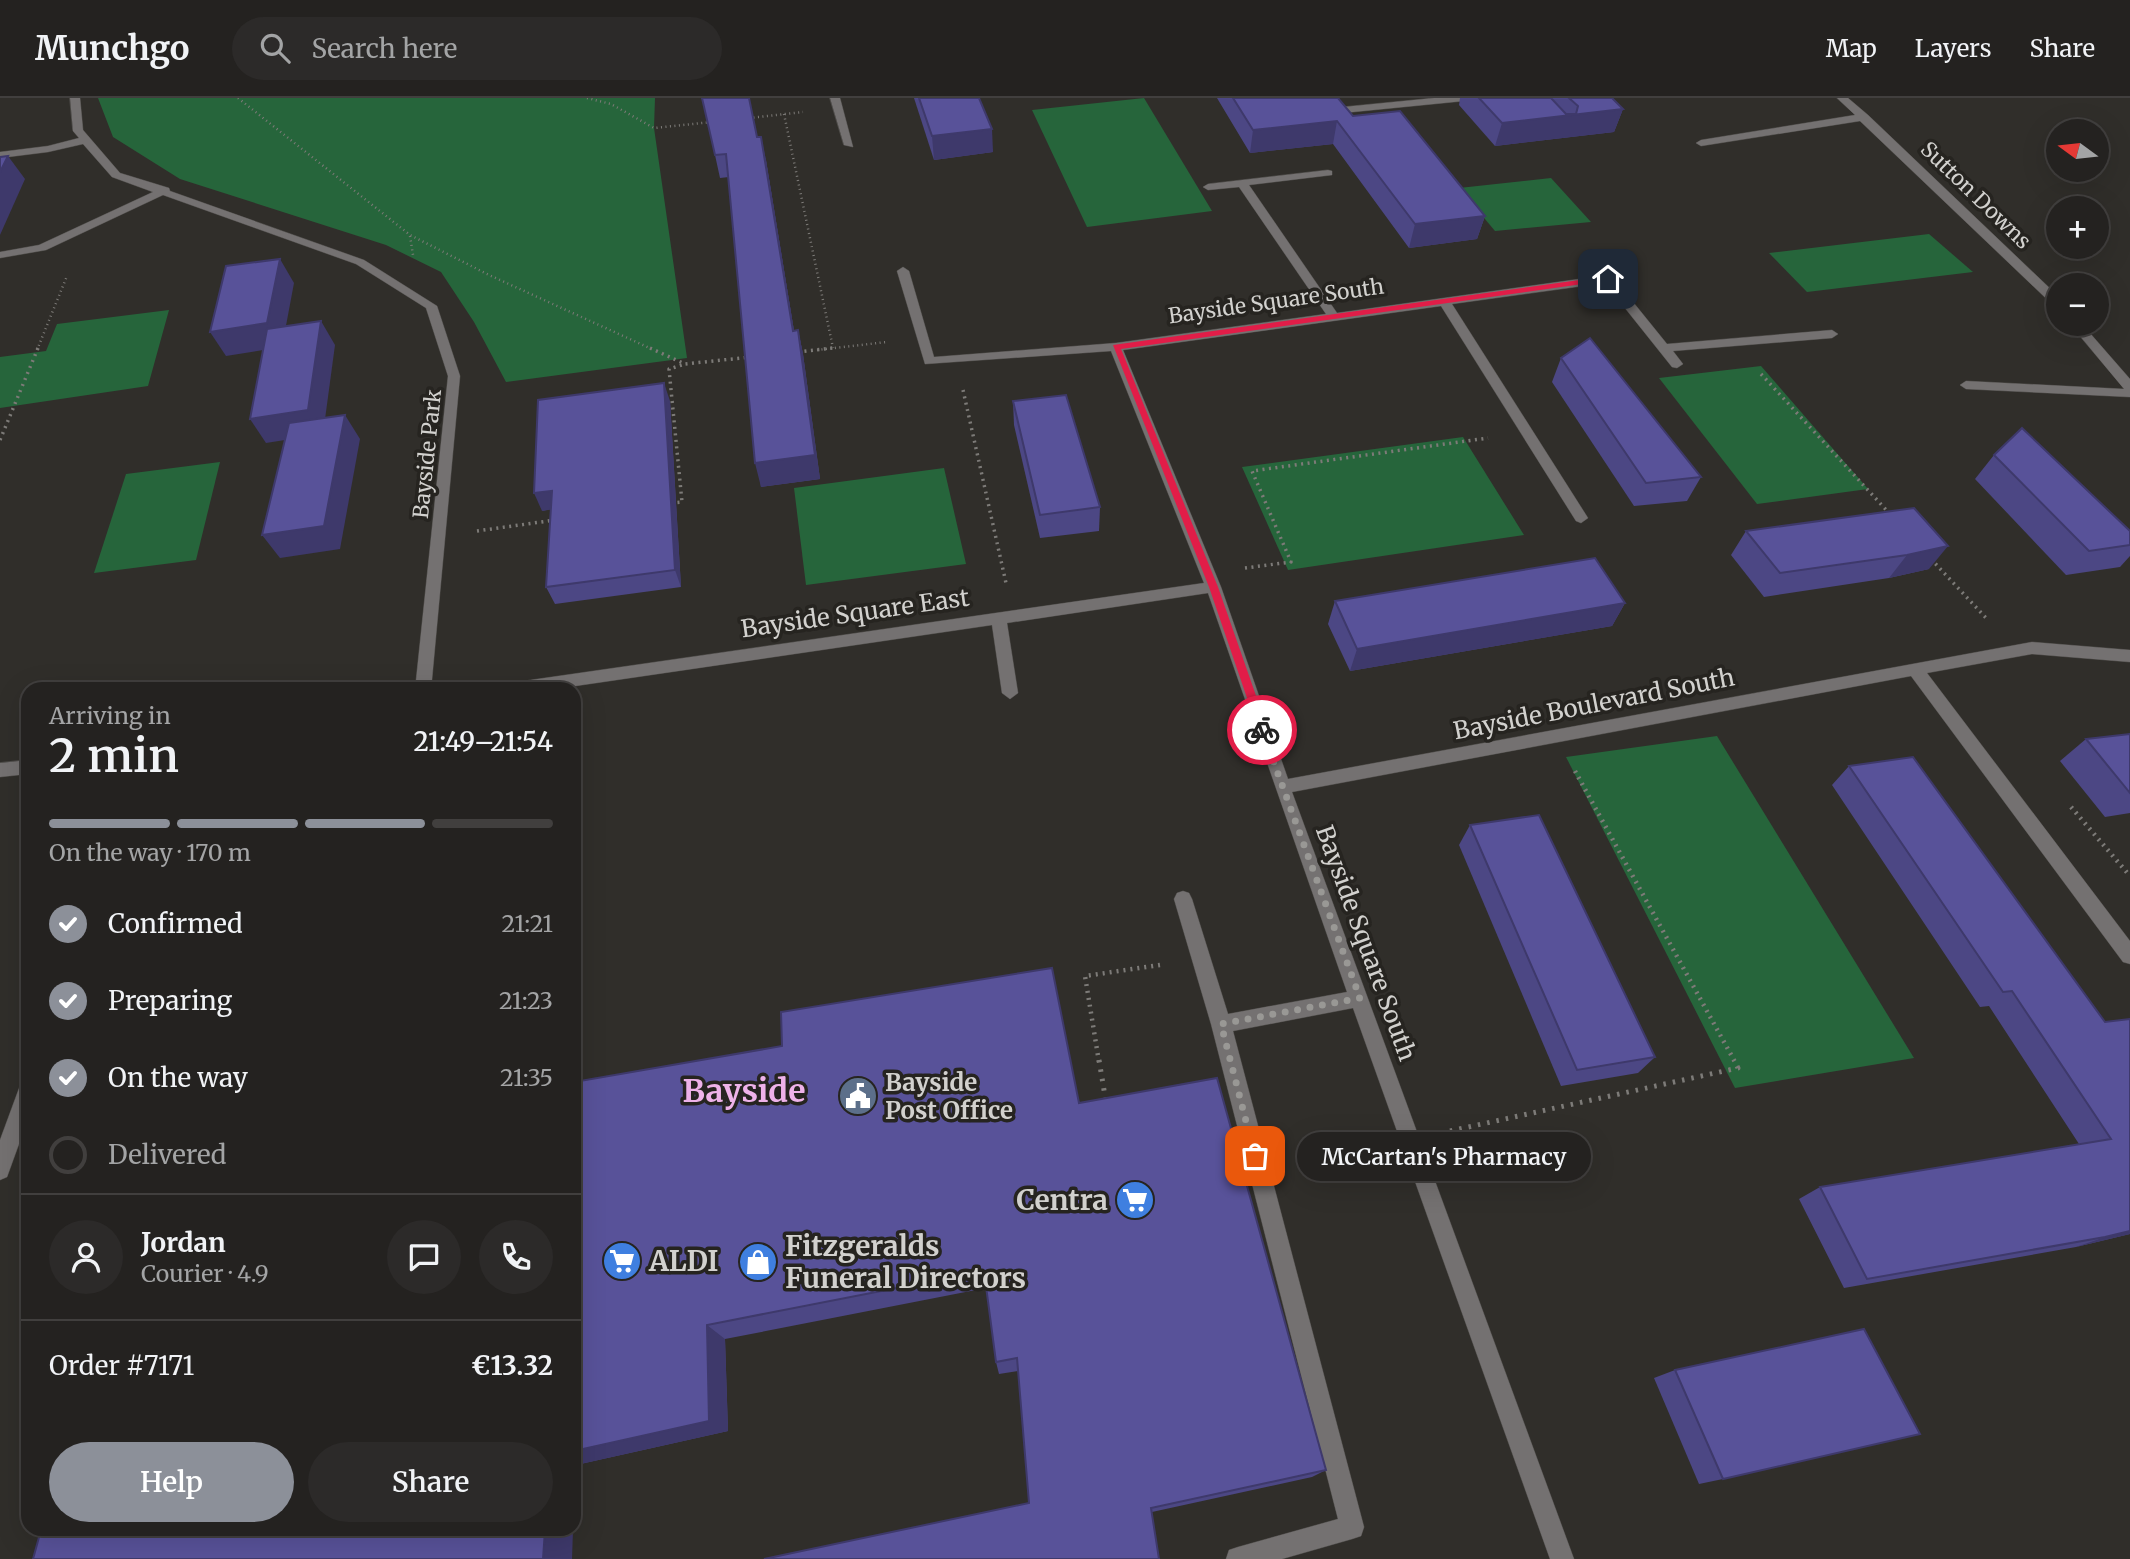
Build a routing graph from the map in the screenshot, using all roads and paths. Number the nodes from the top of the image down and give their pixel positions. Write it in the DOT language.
graph roads {
  1 [pos="75,98"];
  2 [pos="238,98"];
  3 [pos="587,98"];
  4 [pos="1464,98"];
  5 [pos="1842,98"];
  6 [pos="837,102"];
  7 [pos="1386,102"];
  8 [pos="1332,111"];
  9 [pos="784,114"];
  10 [pos="1864,117"];
  11 [pos="745,118"];
  12 [pos="719,121"];
  13 [pos="85,140"];
  14 [pos="1701,143"];
  15 [pos="849,145"];
  16 [pos="0,155"];
  17 [pos="1328,173"];
  18 [pos="1242,183"];
  19 [pos="1208,187"];
  20 [pos="165,190"];
  21 [pos="42,248"];
  22 [pos="0,256"];
  23 [pos="903,271"];
  24 [pos="2046,291"];
  25 [pos="1443,300"];
  26 [pos="1333,316"];
  27 [pos="1832,334"];
  28 [pos="2086,336"];
  29 [pos="890,341"];
  30 [pos="1732,342"];
  31 [pos="1116,347"];
  32 [pos="833,348"];
  33 [pos="1665,348"];
  34 [pos="793,352"];
  35 [pos="752,357"];
  36 [pos="953,358"];
  37 [pos="685,364"];
  38 [pos="1677,364"];
  39 [pos="1966,385"];
  40 [pos="2130,387"];
  41 [pos="2130,393"];
  42 [pos="1527,433"];
  43 [pos="0,440"];
  44 [pos="670,503"];
  45 [pos="1893,517"];
  46 [pos="1581,518"];
  47 [pos="555,520"];
  48 [pos="438,536"];
  49 [pos="1931,558"];
  50 [pos="1211,580"];
  51 [pos="1006,616"];
  52 [pos="2016,650"];
  53 [pos="2130,656"];
  54 [pos="1914,668"];
  55 [pos="424,682"];
  56 [pos="557,682"];
  57 [pos="1010,693"];
  58 [pos="1555,736"];
  59 [pos="21,768"];
  60 [pos="0,770"];
  61 [pos="1282,787"];
  62 [pos="1183,899"];
  63 [pos="2130,956"];
  64 [pos="1160,965"];
  65 [pos="1360,998"];
  66 [pos="1221,1024"];
  67 [pos="1107,1108"];
  68 [pos="21,1110"];
  69 [pos="1411,1139"];
  70 [pos="0,1170"];
  71 [pos="1238,1559"];
  72 [pos="1562,1559"];
  1 -- 13 [label="street, Bayside Park"];
  2 -- 37 [label="path"];
  3 -- 12 [label="path"];
  4 -- 7 [label="street"];
  5 -- 10 [label="street, Sutton Downs"];
  6 -- 9 [label="path"];
  6 -- 15 [label="street"];
  7 -- 8 [label="street"];
  9 -- 11 [label="path"];
  9 -- 32 [label="path"];
  10 -- 14 [label="street"];
  10 -- 24 [label="street, Sutton Downs"];
  13 -- 16 [label="street"];
  13 -- 20 [label="street, Bayside Park"];
  17 -- 18 [label="street"];
  18 -- 19 [label="street"];
  18 -- 26 [label="street"];
  20 -- 21 [label="street"];
  20 -- 48 [label="street, Bayside Park"];
  21 -- 22 [label="street"];
  21 -- 43 [label="path"];
  23 -- 36 [label="street, Bayside Square South"];
  25 -- 26 [label="street, Bayside Square South"];
  25 -- 33 [label="street, Bayside Square South"];
  25 -- 42 [label="street"];
  26 -- 31 [label="street, Bayside Square South"];
  27 -- 30 [label="street"];
  28 -- 40 [label="street"];
  29 -- 32 [label="path"];
  30 -- 33 [label="street"];
  30 -- 45 [label="path"];
  31 -- 36 [label="street, Bayside Square South"];
  31 -- 50 [label="street, Bayside Square South"];
  32 -- 34 [label="path"];
  33 -- 38 [label="street, Bayside Square South"];
  35 -- 37 [label="path"];
  36 -- 51 [label="path"];
  37 -- 44 [label="path"];
  39 -- 41 [label="street"];
  42 -- 46 [label="street"];
  42 -- 50 [label="path"];
  47 -- 48 [label="path"];
  48 -- 55 [label="street, Bayside Park"];
  49 -- 52 [label="path"];
  50 -- 51 [label="street, Bayside Square East"];
  50 -- 61 [label="street, Bayside Square South"];
  51 -- 56 [label="street, Bayside Square East"];
  51 -- 57 [label="street"];
  52 -- 53 [label="street, Bayside Boulevard South"];
  52 -- 54 [label="street, Bayside Boulevard South"];
  54 -- 58 [label="street, Bayside Boulevard South"];
  54 -- 63 [label="street"];
  58 -- 61 [label="street, Bayside Boulevard South"];
  58 -- 69 [label="path"];
  59 -- 60 [label="street"];
  61 -- 65 [label="street, Bayside Square South"];
  62 -- 66 [label="street"];
  64 -- 67 [label="path"];
  65 -- 66 [label="street"];
  65 -- 69 [label="street, Bayside Square South"];
  66 -- 71 [label="street"];
  68 -- 70 [label="street"];
  69 -- 72 [label="street, Bayside Square South"];
}
